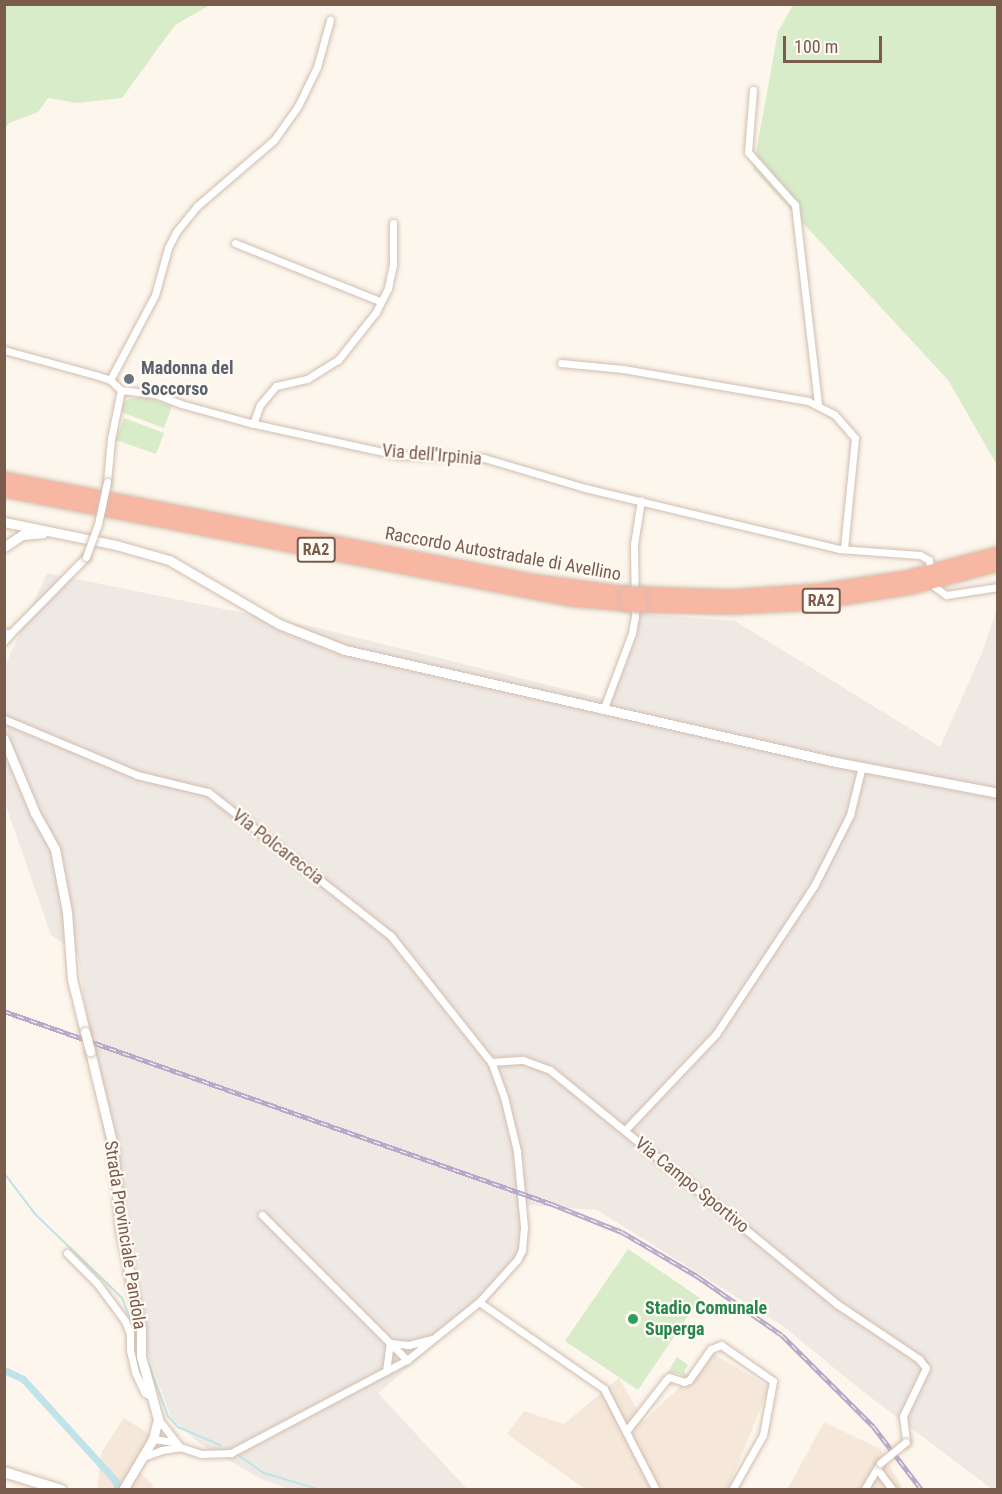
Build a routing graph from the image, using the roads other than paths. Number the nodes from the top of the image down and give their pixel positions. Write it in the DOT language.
graph roads {
  1 [pos="330,20"];
  2 [pos="753,90"];
  3 [pos="393,223"];
  4 [pos="235,243"];
  5 [pos="379,301"];
  6 [pos="4,350"];
  7 [pos="561,363"];
  8 [pos="110,380"];
  9 [pos="121,390"];
  10 [pos="818,405"];
  11 [pos="253,424"];
  12 [pos="4,479"];
  13 [pos="4,490"];
  14 [pos="641,501"];
  15 [pos="4,522"];
  16 [pos="52,533"];
  17 [pos="4,547"];
  18 [pos="844,549"];
  19 [pos="998,554"];
  20 [pos="998,564"];
  21 [pos="930,567"];
  22 [pos="935,587"];
  23 [pos="998,587"];
  24 [pos="633,599"];
  25 [pos="8,633"];
  26 [pos="4,641"];
  27 [pos="604,708"];
  28 [pos="4,719"];
  29 [pos="4,739"];
  30 [pos="862,766"];
  31 [pos="998,793"];
  32 [pos="491,1062"];
  33 [pos="625,1130"];
  34 [pos="262,1215"];
  35 [pos="67,1253"];
  36 [pos="478,1302"];
  37 [pos="434,1339"];
  38 [pos="390,1343"];
  39 [pos="407,1360"];
  40 [pos="386,1371"];
  41 [pos="152,1397"];
  42 [pos="158,1419"];
  43 [pos="627,1430"];
  44 [pos="153,1439"];
  45 [pos="176,1446"];
  46 [pos="143,1457"];
  47 [pos="878,1466"];
  48 [pos="4,1472"];
  49 [pos="124,1488"];
  50 [pos="61,1490"];
  51 [pos="656,1490"];
  52 [pos="732,1490"];
  53 [pos="864,1490"];
  54 [pos="893,1490"];
  1 -- 8 [label="street"];
  2 -- 10 [label="street"];
  3 -- 5 [label="street"];
  4 -- 5 [label="street"];
  5 -- 11 [label="street"];
  6 -- 8 [label="street"];
  7 -- 10 [label="street"];
  8 -- 9 [label="street"];
  9 -- 11 [label="street, Via dell'Irpinia"];
  9 -- 25 [label="street, bridge"];
  10 -- 18 [label="street"];
  11 -- 14 [label="street, Via dell'Irpinia"];
  12 -- 24 [label="highway, Raccordo Autostradale di Avellino / RA2"];
  13 -- 24 [label="highway, Raccordo Autostradale di Avellino / RA2"];
  14 -- 18 [label="street, Via dell'Irpinia"];
  14 -- 27 [label="street"];
  15 -- 16 [label="street"];
  16 -- 17 [label="street"];
  16 -- 27 [label="street"];
  18 -- 21 [label="street, Via dell'Irpinia"];
  19 -- 24 [label="highway, Raccordo Autostradale di Avellino / RA2"];
  20 -- 24 [label="highway, Raccordo Autostradale di Avellino / RA2"];
  22 -- 23 [label="street"];
  25 -- 26 [label="street"];
  27 -- 30 [label="street"];
  28 -- 32 [label="street, Via Polcareccia"];
  29 -- 41 [label="street, Strada Provinciale Pandola, bridge"];
  30 -- 31 [label="street"];
  30 -- 33 [label="street"];
  32 -- 33 [label="street, Via Campo Sportivo"];
  32 -- 36 [label="street"];
  33 -- 47 [label="street, Via Campo Sportivo, bridge"];
  34 -- 38 [label="street"];
  35 -- 41 [label="street"];
  36 -- 37 [label="street"];
  36 -- 43 [label="street"];
  37 -- 38 [label="street"];
  37 -- 39 [label="street"];
  38 -- 39 [label="street"];
  38 -- 40 [label="street"];
  39 -- 40 [label="street"];
  40 -- 45 [label="street"];
  41 -- 42 [label="street, Strada Provinciale Pandola"];
  42 -- 44 [label="street"];
  42 -- 45 [label="street"];
  43 -- 51 [label="street"];
  43 -- 52 [label="street"];
  44 -- 45 [label="street"];
  44 -- 46 [label="street"];
  45 -- 46 [label="street"];
  46 -- 49 [label="street"];
  47 -- 53 [label="street"];
  47 -- 54 [label="street"];
  48 -- 50 [label="main road"];
}
